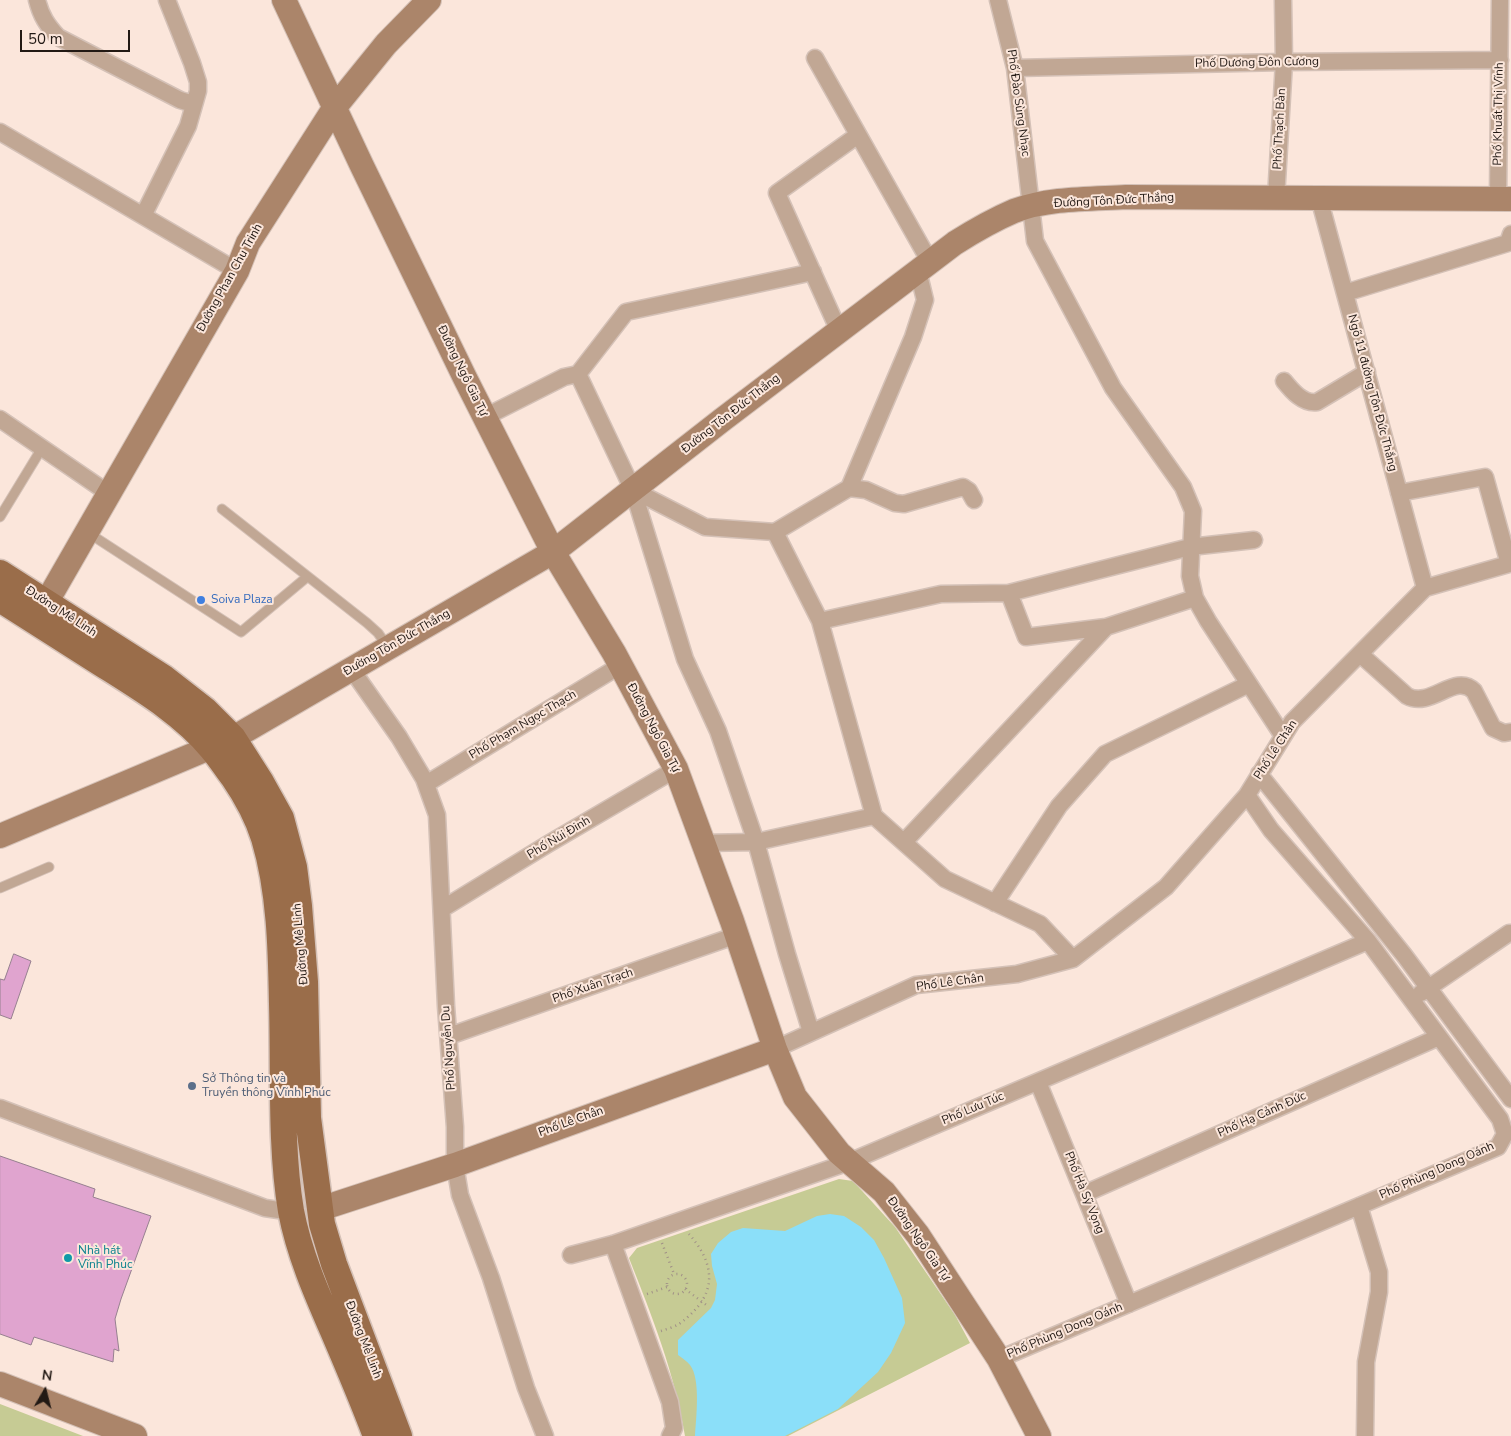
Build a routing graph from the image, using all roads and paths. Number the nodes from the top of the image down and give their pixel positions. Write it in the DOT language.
graph roads {
  1 [pos="37,0"];
  2 [pos="168,0"];
  3 [pos="284,0"];
  4 [pos="429,0"];
  5 [pos="998,0"];
  6 [pos="1283,0"];
  7 [pos="1500,0"];
  8 [pos="815,58"];
  9 [pos="1500,60"];
  10 [pos="1284,62"];
  11 [pos="1015,68"];
  12 [pos="193,104"];
  13 [pos="335,107"];
  14 [pos="0,132"];
  15 [pos="858,135"];
  16 [pos="1276,198"];
  17 [pos="1320,198"];
  18 [pos="1504,199"];
  19 [pos="1032,206"];
  20 [pos="143,216"];
  21 [pos="1511,234"];
  22 [pos="924,267"];
  23 [pos="236,271"];
  24 [pos="813,272"];
  25 [pos="1345,293"];
  26 [pos="839,331"];
  27 [pos="1367,372"];
  28 [pos="578,374"];
  29 [pos="1284,381"];
  30 [pos="485,417"];
  31 [pos="0,419"];
  32 [pos="42,448"];
  33 [pos="849,488"];
  34 [pos="634,490"];
  35 [pos="1399,492"];
  36 [pos="108,493"];
  37 [pos="974,500"];
  38 [pos="222,509"];
  39 [pos="0,517"];
  40 [pos="86,532"];
  41 [pos="775,532"];
  42 [pos="1254,540"];
  43 [pos="1190,547"];
  44 [pos="553,552"];
  45 [pos="1510,564"];
  46 [pos="0,573"];
  47 [pos="307,576"];
  48 [pos="1425,588"];
  49 [pos="1009,593"];
  50 [pos="1195,598"];
  51 [pos="0,599"];
  52 [pos="46,603"];
  53 [pos="820,622"];
  54 [pos="1106,627"];
  55 [pos="388,649"];
  56 [pos="1360,654"];
  57 [pos="620,665"];
  58 [pos="352,670"];
  59 [pos="1249,684"];
  60 [pos="1511,732"];
  61 [pos="1283,736"];
  62 [pos="222,743"];
  63 [pos="676,770"];
  64 [pos="1259,774"];
  65 [pos="426,784"];
  66 [pos="1247,794"];
  67 [pos="874,816"];
  68 [pos="0,836"];
  69 [pos="756,842"];
  70 [pos="904,842"];
  71 [pos="703,843"];
  72 [pos="49,867"];
  73 [pos="0,888"];
  74 [pos="995,903"];
  75 [pos="442,910"];
  76 [pos="1511,933"];
  77 [pos="737,935"];
  78 [pos="1368,941"];
  79 [pos="1074,959"];
  80 [pos="1429,988"];
  81 [pos="1411,1000"];
  82 [pos="812,1032"];
  83 [pos="449,1036"];
  84 [pos="1439,1037"];
  85 [pos="775,1048"];
  86 [pos="1038,1082"];
  87 [pos="1511,1100"];
  88 [pos="0,1108"];
  89 [pos="1508,1133"];
  90 [pos="849,1162"];
  91 [pos="455,1165"];
  92 [pos="1084,1194"];
  93 [pos="1359,1206"];
  94 [pos="320,1209"];
  95 [pos="292,1212"];
  96 [pos="686,1231"];
  97 [pos="660,1239"];
  98 [pos="613,1244"];
  99 [pos="571,1255"];
  100 [pos="674,1274"];
  101 [pos="667,1287"];
  102 [pos="685,1289"];
  103 [pos="644,1296"];
  104 [pos="702,1302"];
  105 [pos="1129,1304"];
  106 [pos="709,1307"];
  107 [pos="658,1332"];
  108 [pos="999,1359"];
  109 [pos="0,1384"];
  110 [pos="136,1436"];
  111 [pos="376,1436"];
  112 [pos="399,1436"];
  113 [pos="545,1436"];
  114 [pos="670,1436"];
  115 [pos="1039,1436"];
  116 [pos="1364,1436"];
  1 -- 12 [label="street"];
  2 -- 12 [label="street"];
  3 -- 13 [label="street, Đường Ngô Gia Tự"];
  4 -- 13 [label="street, Đường Phan Chu Trinh"];
  5 -- 11 [label="street, Phố Đào Sùng Nhạc"];
  6 -- 10 [label="street, Phố Thạch Bàn"];
  7 -- 9 [label="street, Phố Khuất Thị Vĩnh"];
  8 -- 15 [label="street"];
  9 -- 10 [label="street, Phố Dương Đôn Cương"];
  9 -- 18 [label="street, Phố Khuất Thị Vĩnh"];
  10 -- 11 [label="street, Phố Dương Đôn Cương"];
  10 -- 16 [label="street, Phố Thạch Bàn"];
  11 -- 19 [label="street, Phố Đào Sùng Nhạc"];
  12 -- 20 [label="street"];
  13 -- 23 [label="street, Đường Phan Chu Trinh"];
  13 -- 30 [label="street, Đường Ngô Gia Tự"];
  14 -- 20 [label="street"];
  15 -- 22 [label="street"];
  15 -- 24 [label="street"];
  16 -- 17 [label="street, Đường Tôn Đức Thắng"];
  16 -- 19 [label="street, Đường Tôn Đức Thắng"];
  17 -- 18 [label="street, Đường Tôn Đức Thắng"];
  17 -- 25 [label="street, Ngõ 11 đường Tôn Đức Thắng"];
  19 -- 22 [label="street, Đường Tôn Đức Thắng"];
  19 -- 43 [label="street, Phố Đào Sùng Nhạc"];
  20 -- 23 [label="street"];
  21 -- 25 [label="street"];
  22 -- 26 [label="street, Đường Tôn Đức Thắng"];
  22 -- 33 [label="street"];
  23 -- 36 [label="street, Đường Phan Chu Trinh"];
  24 -- 26 [label="street"];
  24 -- 28 [label="street"];
  25 -- 27 [label="street, Ngõ 11 đường Tôn Đức Thắng"];
  26 -- 34 [label="street, Đường Tôn Đức Thắng"];
  27 -- 29 [label="street"];
  27 -- 35 [label="street, Ngõ 11 đường Tôn Đức Thắng"];
  28 -- 30 [label="street"];
  28 -- 34 [label="street"];
  30 -- 44 [label="street, Đường Ngô Gia Tự"];
  31 -- 32 [label="street"];
  32 -- 36 [label="street"];
  32 -- 39 [label="lane"];
  33 -- 37 [label="street"];
  33 -- 41 [label="street"];
  34 -- 41 [label="street"];
  34 -- 44 [label="street, Đường Tôn Đức Thắng"];
  34 -- 69 [label="street"];
  35 -- 45 [label="street"];
  35 -- 48 [label="street, Ngõ 11 đường Tôn Đức Thắng"];
  36 -- 40 [label="street, Đường Phan Chu Trinh"];
  38 -- 47 [label="lane"];
  40 -- 47 [label="lane"];
  40 -- 52 [label="street, Đường Phan Chu Trinh"];
  41 -- 53 [label="street"];
  42 -- 43 [label="street"];
  43 -- 49 [label="street"];
  43 -- 50 [label="street, Phố Đào Sùng Nhạc"];
  44 -- 55 [label="street, Đường Tôn Đức Thắng"];
  44 -- 57 [label="street, Đường Ngô Gia Tự"];
  45 -- 48 [label="street"];
  46 -- 52 [label="main road, Đường Mê Linh"];
  47 -- 55 [label="lane"];
  48 -- 56 [label="street, Phố Lê Chân"];
  49 -- 53 [label="street"];
  49 -- 54 [label="street"];
  50 -- 54 [label="street"];
  50 -- 59 [label="street, Phố Đào Sùng Nhạc"];
  51 -- 62 [label="main road, Đường Mê Linh"];
  52 -- 62 [label="main road, Đường Mê Linh"];
  53 -- 67 [label="street"];
  54 -- 70 [label="street"];
  55 -- 58 [label="street, Đường Tôn Đức Thắng"];
  56 -- 60 [label="street"];
  56 -- 61 [label="street, Phố Lê Chân"];
  57 -- 63 [label="street, Đường Ngô Gia Tự"];
  57 -- 65 [label="street, Phố Phạm Ngọc Thạch"];
  58 -- 62 [label="street, Đường Tôn Đức Thắng"];
  58 -- 65 [label="street, Phố Nguyễn Du"];
  59 -- 61 [label="street, Phố Đào Sùng Nhạc"];
  59 -- 74 [label="street"];
  61 -- 64 [label="street, Phố Lê Chân"];
  62 -- 68 [label="street, Đường Tôn Đức Thắng"];
  62 -- 94 [label="main road, Đường Mê Linh"];
  62 -- 95 [label="main road, Đường Mê Linh"];
  63 -- 71 [label="street, Đường Ngô Gia Tự"];
  63 -- 75 [label="street, Phố Núi Đinh"];
  64 -- 66 [label="street, Phố Lê Chân"];
  64 -- 80 [label="street"];
  65 -- 75 [label="street, Phố Nguyễn Du"];
  66 -- 78 [label="street, Phố Phùng Dong Oánh"];
  66 -- 79 [label="street, Phố Lê Chân"];
  67 -- 69 [label="street"];
  67 -- 70 [label="street"];
  69 -- 71 [label="street"];
  69 -- 82 [label="street"];
  70 -- 74 [label="street"];
  71 -- 77 [label="street, Đường Ngô Gia Tự"];
  72 -- 73 [label="lane"];
  74 -- 79 [label="street"];
  75 -- 83 [label="street, Phố Nguyễn Du"];
  76 -- 80 [label="street"];
  77 -- 83 [label="street, Phố Xuân Trạch"];
  77 -- 85 [label="street, Đường Ngô Gia Tự"];
  78 -- 81 [label="street, Phố Phùng Dong Oánh"];
  78 -- 86 [label="street, Phố Lưu Túc"];
  79 -- 82 [label="street, Phố Lê Chân"];
  80 -- 81 [label="street"];
  80 -- 87 [label="street"];
  81 -- 84 [label="street, Phố Phùng Dong Oánh"];
  82 -- 85 [label="street, Phố Lê Chân"];
  83 -- 91 [label="street, Phố Nguyễn Du"];
  84 -- 89 [label="street, Phố Phùng Dong Oánh"];
  84 -- 92 [label="street, Phố Hạ Cảnh Đức"];
  85 -- 90 [label="street, Đường Ngô Gia Tự"];
  85 -- 91 [label="street, Phố Lê Chân"];
  86 -- 90 [label="street, Phố Lưu Túc"];
  86 -- 92 [label="street, Phố Hà Sỹ Vọng"];
  88 -- 95 [label="street"];
  89 -- 93 [label="street, Phố Phùng Dong Oánh"];
  90 -- 98 [label="street, Phố Lưu Túc"];
  90 -- 108 [label="street, Đường Ngô Gia Tự"];
  91 -- 94 [label="street, Phố Lê Chân"];
  91 -- 113 [label="street, Phố Nguyễn Du"];
  92 -- 105 [label="street, Phố Hà Sỹ Vọng"];
  93 -- 105 [label="street, Phố Phùng Dong Oánh"];
  93 -- 116 [label="street"];
  94 -- 112 [label="main road, Đường Mê Linh"];
  95 -- 111 [label="main road, Đường Mê Linh"];
  96 -- 104 [label="path"];
  97 -- 100 [label="path"];
  98 -- 99 [label="street, Phố Lưu Túc"];
  98 -- 114 [label="street"];
  100 -- 101 [label="path"];
  100 -- 102 [label="path"];
  101 -- 102 [label="path"];
  101 -- 103 [label="path"];
  102 -- 104 [label="path"];
  104 -- 106 [label="path"];
  104 -- 107 [label="path"];
  105 -- 108 [label="street, Phố Phùng Dong Oánh"];
  108 -- 115 [label="street, Đường Ngô Gia Tự"];
  109 -- 110 [label="street"];
}
